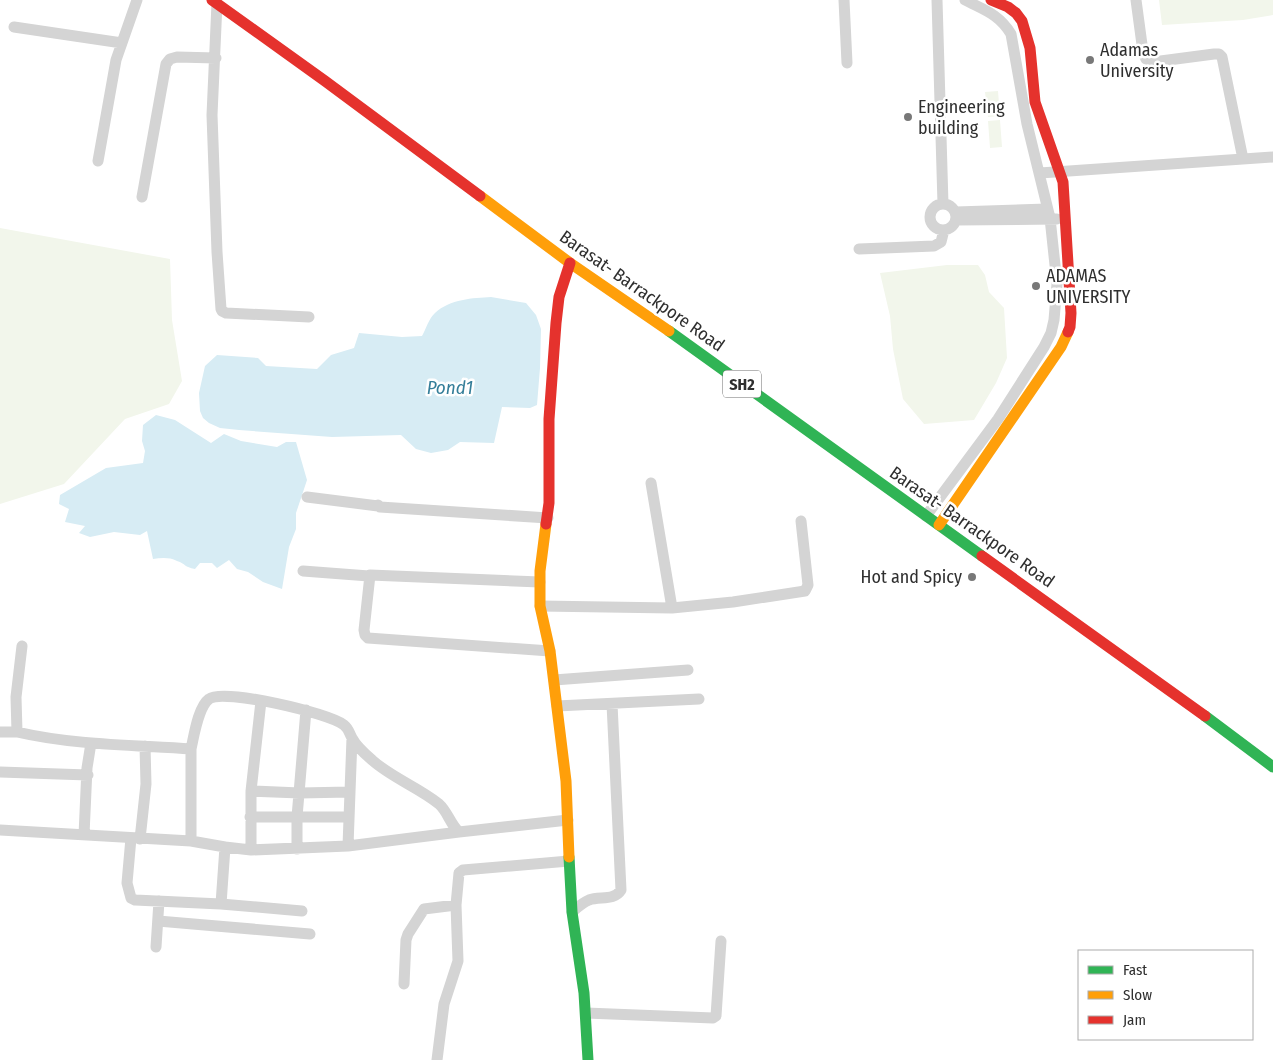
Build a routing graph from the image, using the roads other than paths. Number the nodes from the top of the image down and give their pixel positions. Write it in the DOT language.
graph roads {
  1 [pos="136,0"];
  2 [pos="844,0"];
  3 [pos="937,0"];
  4 [pos="965,0"];
  5 [pos="992,0"];
  6 [pos="1136,0"];
  7 [pos="215,2"];
  8 [pos="14,27"];
  9 [pos="122,43"];
  10 [pos="1030,48"];
  11 [pos="1014,50"];
  12 [pos="216,58"];
  13 [pos="847,62"];
  14 [pos="1273,157"];
  15 [pos="1243,159"];
  16 [pos="98,161"];
  17 [pos="1058,171"];
  18 [pos="1040,173"];
  19 [pos="142,197"];
  20 [pos="943,204"];
  21 [pos="1048,214"];
  22 [pos="956,216"];
  23 [pos="1066,219"];
  24 [pos="944,230"];
  25 [pos="859,249"];
  26 [pos="570,263"];
  27 [pos="309,317"];
  28 [pos="652,483"];
  29 [pos="307,497"];
  30 [pos="926,516"];
  31 [pos="548,518"];
  32 [pos="801,521"];
  33 [pos="939,526"];
  34 [pos="303,571"];
  35 [pos="370,576"];
  36 [pos="540,582"];
  37 [pos="540,606"];
  38 [pos="672,608"];
  39 [pos="22,646"];
  40 [pos="550,651"];
  41 [pos="688,670"];
  42 [pos="554,680"];
  43 [pos="698,699"];
  44 [pos="260,701"];
  45 [pos="612,704"];
  46 [pos="557,706"];
  47 [pos="306,710"];
  48 [pos="0,732"];
  49 [pos="17,732"];
  50 [pos="352,738"];
  51 [pos="91,742"];
  52 [pos="144,746"];
  53 [pos="191,749"];
  54 [pos="1273,767"];
  55 [pos="0,772"];
  56 [pos="88,775"];
  57 [pos="252,791"];
  58 [pos="349,792"];
  59 [pos="300,793"];
  60 [pos="250,817"];
  61 [pos="297,817"];
  62 [pos="348,817"];
  63 [pos="568,820"];
  64 [pos="0,830"];
  65 [pos="459,832"];
  66 [pos="84,835"];
  67 [pos="136,838"];
  68 [pos="191,841"];
  69 [pos="348,846"];
  70 [pos="225,847"];
  71 [pos="297,849"];
  72 [pos="251,850"];
  73 [pos="569,861"];
  74 [pos="159,902"];
  75 [pos="221,904"];
  76 [pos="456,905"];
  77 [pos="302,911"];
  78 [pos="572,912"];
  79 [pos="158,921"];
  80 [pos="310,934"];
  81 [pos="722,941"];
  82 [pos="156,947"];
  83 [pos="404,984"];
  84 [pos="586,1013"];
  85 [pos="437,1060"];
  86 [pos="588,1060"];
  1 -- 9 [label="street"];
  2 -- 13 [label="street"];
  3 -- 20 [label="street"];
  4 -- 11 [label="street"];
  5 -- 10 [label="street"];
  6 -- 15 [label="street"];
  7 -- 12 [label="street"];
  7 -- 26 [label="street, Barasat- Barrackpore Road / SH2"];
  8 -- 9 [label="street"];
  9 -- 16 [label="street"];
  10 -- 11 [label="street"];
  10 -- 17 [label="street"];
  11 -- 18 [label="street"];
  12 -- 19 [label="street"];
  12 -- 27 [label="street"];
  14 -- 15 [label="street"];
  15 -- 17 [label="street"];
  17 -- 18 [label="street"];
  17 -- 23 [label="street"];
  18 -- 21 [label="street"];
  20 -- 22 [label="street"];
  20 -- 24 [label="street"];
  21 -- 22 [label="street"];
  21 -- 23 [label="street"];
  21 -- 30 [label="street"];
  22 -- 24 [label="street"];
  23 -- 33 [label="street"];
  24 -- 25 [label="street"];
  26 -- 30 [label="street, Barasat- Barrackpore Road / SH2"];
  26 -- 31 [label="street"];
  28 -- 38 [label="street"];
  29 -- 31 [label="street"];
  30 -- 33 [label="street, Barasat- Barrackpore Road / SH2"];
  31 -- 36 [label="street"];
  32 -- 38 [label="street"];
  33 -- 54 [label="street, Barasat- Barrackpore Road / SH2"];
  34 -- 35 [label="street"];
  35 -- 36 [label="street"];
  35 -- 40 [label="street"];
  36 -- 37 [label="street"];
  37 -- 38 [label="street"];
  37 -- 40 [label="street"];
  39 -- 49 [label="street"];
  40 -- 42 [label="street"];
  41 -- 42 [label="street"];
  42 -- 46 [label="street"];
  43 -- 45 [label="street"];
  44 -- 47 [label="street"];
  44 -- 53 [label="street"];
  44 -- 57 [label="street"];
  45 -- 46 [label="street"];
  45 -- 78 [label="street"];
  46 -- 63 [label="street"];
  47 -- 50 [label="street"];
  47 -- 59 [label="street"];
  48 -- 49 [label="street"];
  49 -- 51 [label="street"];
  50 -- 58 [label="street"];
  50 -- 65 [label="street"];
  51 -- 52 [label="street"];
  51 -- 56 [label="street"];
  52 -- 53 [label="street"];
  52 -- 67 [label="street"];
  53 -- 68 [label="street"];
  55 -- 56 [label="street"];
  56 -- 66 [label="street"];
  57 -- 59 [label="street"];
  57 -- 60 [label="street"];
  58 -- 59 [label="street"];
  58 -- 62 [label="street"];
  59 -- 61 [label="street"];
  60 -- 61 [label="street"];
  60 -- 72 [label="street"];
  61 -- 62 [label="street"];
  61 -- 71 [label="street"];
  62 -- 69 [label="street"];
  63 -- 65 [label="street"];
  63 -- 73 [label="street"];
  64 -- 66 [label="street"];
  65 -- 69 [label="street"];
  66 -- 67 [label="street"];
  67 -- 68 [label="street"];
  67 -- 74 [label="street"];
  68 -- 70 [label="street"];
  69 -- 71 [label="street"];
  70 -- 72 [label="street"];
  70 -- 75 [label="street"];
  71 -- 72 [label="street"];
  73 -- 76 [label="street"];
  73 -- 78 [label="street"];
  74 -- 75 [label="street"];
  74 -- 79 [label="street"];
  75 -- 77 [label="street"];
  76 -- 83 [label="street"];
  76 -- 85 [label="street"];
  78 -- 84 [label="street"];
  79 -- 80 [label="street"];
  79 -- 82 [label="street"];
  81 -- 84 [label="street"];
  84 -- 86 [label="street"];
}
